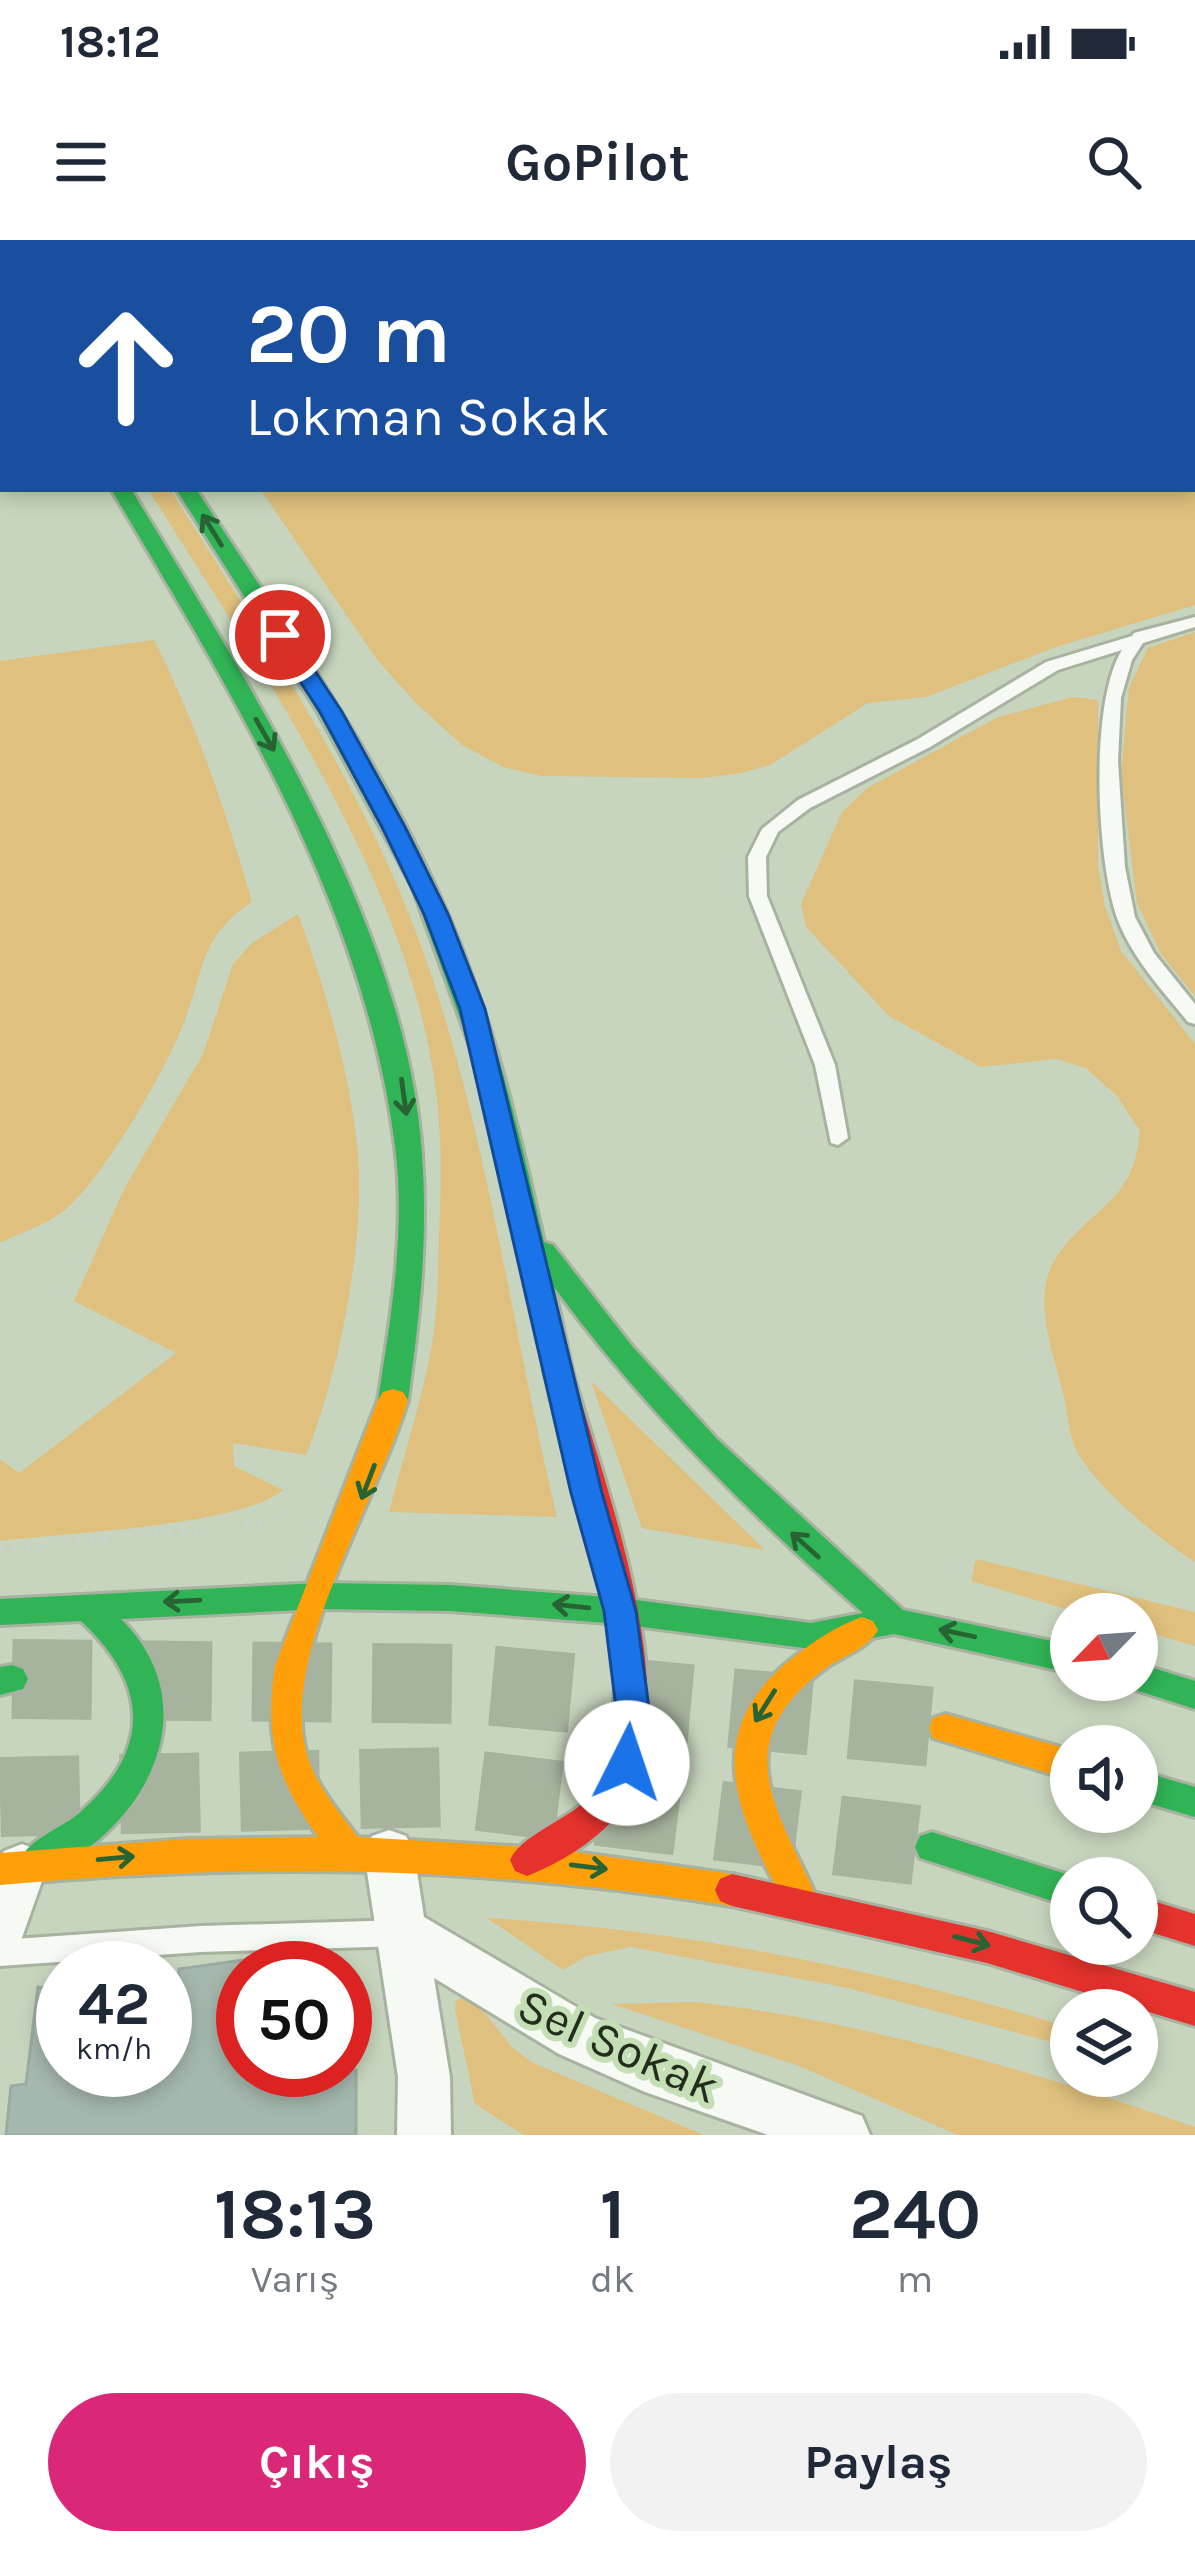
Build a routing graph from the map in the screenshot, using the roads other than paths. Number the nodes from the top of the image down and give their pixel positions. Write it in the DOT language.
graph roads {
  1 [pos="124,492"];
  2 [pos="189,492"];
  3 [pos="1195,622"];
  4 [pos="1141,636"];
  5 [pos="1195,1017"];
  6 [pos="838,1138"];
  7 [pos="524,1223"];
  8 [pos="320,1596"];
  9 [pos="86,1605"];
  10 [pos="620,1611"];
  11 [pos="0,1612"];
  12 [pos="894,1621"];
  13 [pos="1050,1654"];
  14 [pos="1158,1684"];
  15 [pos="1195,1695"];
  16 [pos="945,1728"];
  17 [pos="1050,1760"];
  18 [pos="1158,1791"];
  19 [pos="1195,1802"];
  20 [pos="932,1846"];
  21 [pos="368,1850"];
  22 [pos="527,1860"];
  23 [pos="11,1868"];
  24 [pos="1050,1884"];
  25 [pos="801,1900"];
  26 [pos="1158,1919"];
  27 [pos="1195,1930"];
  28 [pos="0,1932"];
  29 [pos="405,1933"];
  30 [pos="0,1953"];
  31 [pos="1195,2009"];
  32 [pos="424,2135"];
  33 [pos="843,2135"];
  1 -- 8 [label="main road, one-way"];
  7 -- 2 [label="main road, one-way"];
  3 -- 4 [label="lane"];
  4 -- 5 [label="lane"];
  4 -- 6 [label="lane"];
  7 -- 10 [label="main road"];
  12 -- 7 [label="main road, one-way"];
  8 -- 9 [label="main road, one-way"];
  10 -- 8 [label="main road, one-way"];
  8 -- 21 [label="main road"];
  9 -- 11 [label="main road"];
  9 -- 23 [label="main road"];
  10 -- 12 [label="main road"];
  10 -- 22 [label="main road"];
  13 -- 12 [label="main road, one-way"];
  12 -- 25 [label="main road, one-way"];
  14 -- 15 [label="main road"];
  16 -- 17 [label="main road"];
  18 -- 19 [label="main road"];
  20 -- 24 [label="main road"];
  21 -- 22 [label="main road"];
  23 -- 21 [label="main road, one-way"];
  21 -- 29 [label="street"];
  22 -- 25 [label="main road, one-way"];
  23 -- 28 [label="street"];
  25 -- 31 [label="main road, one-way"];
  26 -- 27 [label="main road"];
  29 -- 30 [label="lane"];
  29 -- 32 [label="street"];
  29 -- 33 [label="street, Sel Sokak"];
}
